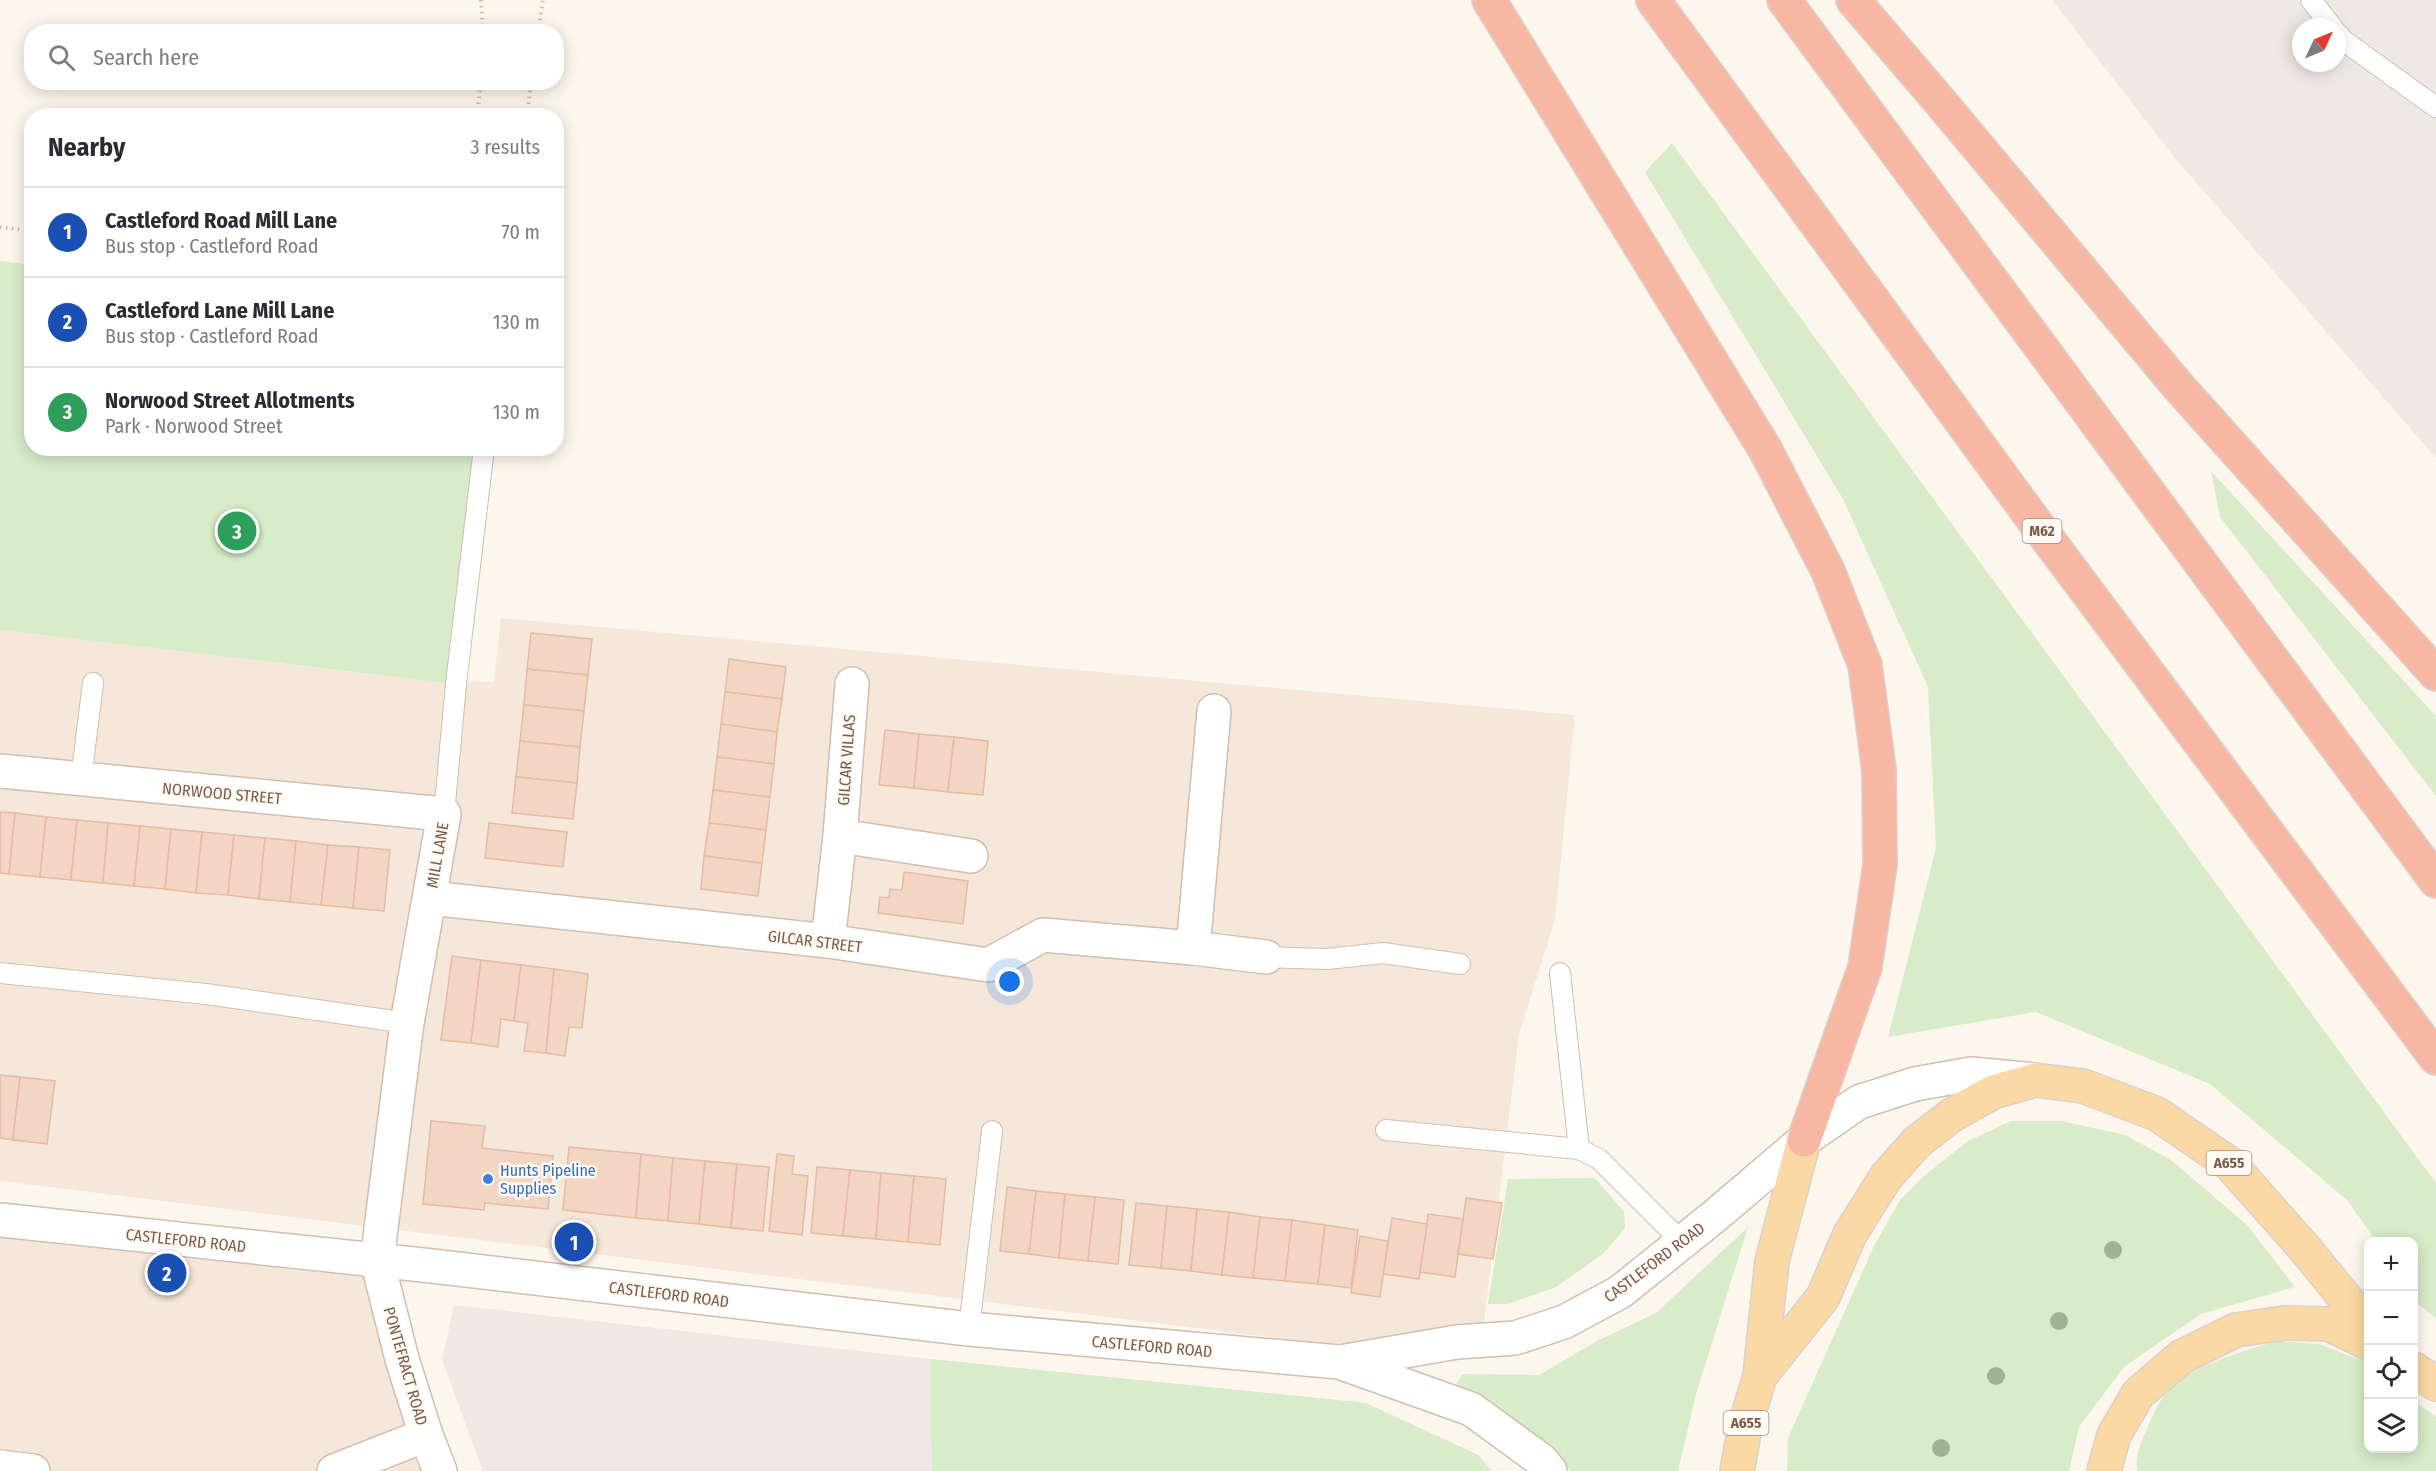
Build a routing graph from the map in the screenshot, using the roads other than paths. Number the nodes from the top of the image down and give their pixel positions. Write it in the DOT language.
graph roads {
  1 [pos="1489,0"];
  2 [pos="1653,0"];
  3 [pos="1784,0"];
  4 [pos="1853,0"];
  5 [pos="2311,0"];
  6 [pos="2325,18"];
  7 [pos="2346,42"];
  8 [pos="2436,107"];
  9 [pos="483,456"];
  10 [pos="2436,674"];
  11 [pos="93,683"];
  12 [pos="852,684"];
  13 [pos="1214,711"];
  14 [pos="0,771"];
  15 [pos="81,779"];
  16 [pos="444,814"];
  17 [pos="840,836"];
  18 [pos="971,856"];
  19 [pos="2436,881"];
  20 [pos="430,898"];
  21 [pos="828,941"];
  22 [pos="1193,948"];
  23 [pos="1266,957"];
  24 [pos="1460,964"];
  25 [pos="0,973"];
  26 [pos="1560,973"];
  27 [pos="407,1023"];
  28 [pos="2436,1058"];
  29 [pos="2035,1080"];
  30 [pos="1386,1130"];
  31 [pos="992,1131"];
  32 [pos="1804,1140"];
  33 [pos="1579,1149"];
  34 [pos="0,1220"];
  35 [pos="1683,1243"];
  36 [pos="376,1260"];
  37 [pos="2364,1321"];
  38 [pos="969,1329"];
  39 [pos="2364,1341"];
  40 [pos="1339,1362"];
  41 [pos="2418,1372"];
  42 [pos="1760,1376"];
  43 [pos="2436,1384"];
  44 [pos="426,1435"];
  45 [pos="2114,1435"];
  46 [pos="0,1467"];
  47 [pos="33,1471"];
  48 [pos="334,1471"];
  49 [pos="440,1471"];
  50 [pos="1550,1471"];
  51 [pos="1737,1471"];
  52 [pos="2104,1471"];
  53 [pos="2123,1471"];
  1 -- 32 [label="highway"];
  2 -- 28 [label="highway, M62"];
  3 -- 19 [label="highway"];
  4 -- 10 [label="highway"];
  5 -- 6 [label="lane"];
  7 -- 8 [label="lane"];
  9 -- 16 [label="lane, MILL LANE"];
  11 -- 15 [label="lane"];
  12 -- 17 [label="street, GILCAR VILLAS"];
  13 -- 22 [label="street"];
  14 -- 15 [label="street, NORWOOD STREET"];
  15 -- 16 [label="street, NORWOOD STREET"];
  16 -- 20 [label="street, MILL LANE"];
  17 -- 18 [label="street"];
  17 -- 21 [label="street, GILCAR VILLAS"];
  20 -- 21 [label="street, GILCAR STREET"];
  20 -- 27 [label="street, MILL LANE"];
  21 -- 22 [label="street, GILCAR STREET"];
  22 -- 23 [label="street, GILCAR STREET"];
  23 -- 24 [label="lane"];
  25 -- 27 [label="lane"];
  26 -- 33 [label="lane"];
  27 -- 36 [label="street, MILL LANE"];
  29 -- 32 [label="street, A655"];
  29 -- 37 [label="main road, A655"];
  29 -- 42 [label="main road, A655"];
  30 -- 33 [label="lane"];
  31 -- 38 [label="lane"];
  32 -- 35 [label="street, CASTLEFORD ROAD"];
  32 -- 42 [label="main road, A655"];
  33 -- 35 [label="lane"];
  34 -- 36 [label="street, CASTLEFORD ROAD"];
  35 -- 40 [label="street, CASTLEFORD ROAD"];
  36 -- 38 [label="street, CASTLEFORD ROAD"];
  36 -- 44 [label="street, PONTEFRACT ROAD"];
  38 -- 40 [label="street, CASTLEFORD ROAD"];
  39 -- 45 [label="main road"];
  40 -- 50 [label="street, CASTLEFORD ROAD"];
  41 -- 43 [label="main road"];
  42 -- 51 [label="main road, A655"];
  44 -- 48 [label="street"];
  44 -- 49 [label="street, PONTEFRACT ROAD"];
  45 -- 52 [label="main road"];
  45 -- 53 [label="main road"];
  46 -- 47 [label="street"];
}
